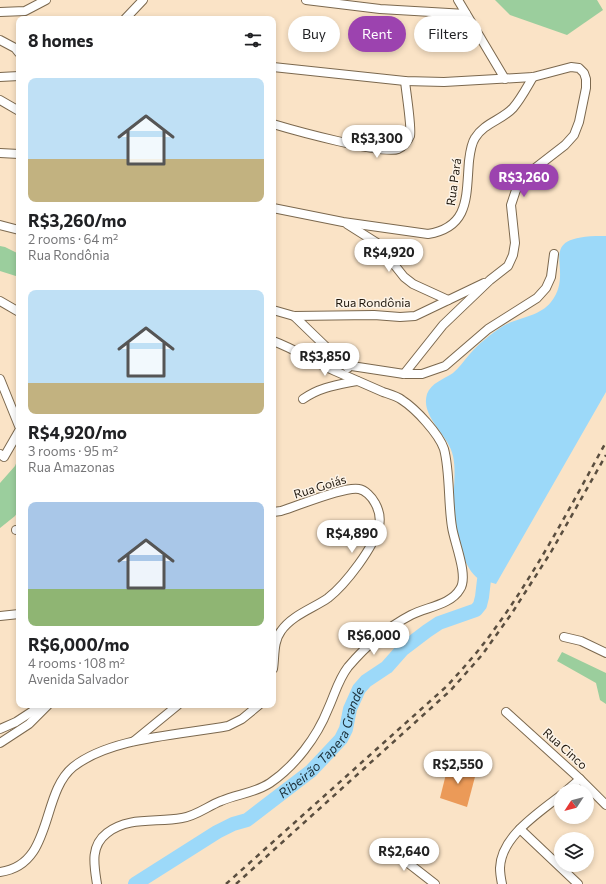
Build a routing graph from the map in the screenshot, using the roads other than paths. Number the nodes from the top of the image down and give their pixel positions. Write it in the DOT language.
graph roads {
  1 [pos="46,0"];
  2 [pos="143,0"];
  3 [pos="306,0"];
  4 [pos="458,0"];
  5 [pos="0,12"];
  6 [pos="466,14"];
  7 [pos="127,16"];
  8 [pos="0,40"];
  9 [pos="16,49"];
  10 [pos="276,68"];
  11 [pos="16,76"];
  12 [pos="0,77"];
  13 [pos="533,77"];
  14 [pos="505,79"];
  15 [pos="405,81"];
  16 [pos="0,100"];
  17 [pos="16,109"];
  18 [pos="276,125"];
  19 [pos="0,153"];
  20 [pos="16,154"];
  21 [pos="276,209"];
  22 [pos="343,222"];
  23 [pos="0,225"];
  24 [pos="16,229"];
  25 [pos="554,254"];
  26 [pos="490,280"];
  27 [pos="448,300"];
  28 [pos="0,301"];
  29 [pos="16,310"];
  30 [pos="276,311"];
  31 [pos="294,316"];
  32 [pos="276,342"];
  33 [pos="345,365"];
  34 [pos="404,374"];
  35 [pos="0,379"];
  36 [pos="358,381"];
  37 [pos="303,399"];
  38 [pos="16,419"];
  39 [pos="16,435"];
  40 [pos="2,456"];
  41 [pos="276,512"];
  42 [pos="16,614"];
  43 [pos="0,616"];
  44 [pos="564,637"];
  45 [pos="276,641"];
  46 [pos="606,653"];
  47 [pos="37,708"];
  48 [pos="45,708"];
  49 [pos="174,708"];
  50 [pos="255,708"];
  51 [pos="506,712"];
  52 [pos="0,729"];
  53 [pos="134,741"];
  54 [pos="0,743"];
  55 [pos="580,779"];
  56 [pos="574,784"];
  57 [pos="554,801"];
  58 [pos="606,805"];
  59 [pos="520,830"];
  60 [pos="385,845"];
  61 [pos="0,872"];
  62 [pos="97,884"];
  63 [pos="435,884"];
  64 [pos="502,884"];
  65 [pos="578,884"];
  1 -- 5 [label="street"];
  2 -- 7 [label="street"];
  3 -- 6 [label="street"];
  4 -- 6 [label="street"];
  6 -- 14 [label="street"];
  8 -- 9 [label="street"];
  10 -- 15 [label="street"];
  11 -- 12 [label="street"];
  13 -- 14 [label="street"];
  13 -- 22 [label="street, Rua Pará"];
  13 -- 26 [label="street, Rua Rondônia"];
  14 -- 15 [label="street"];
  15 -- 18 [label="street"];
  16 -- 17 [label="street"];
  19 -- 20 [label="street"];
  21 -- 22 [label="street, Rua Pará"];
  22 -- 27 [label="street"];
  23 -- 24 [label="street"];
  25 -- 34 [label="street"];
  26 -- 27 [label="street, Rua Rondônia"];
  26 -- 34 [label="street, Rua Rondônia"];
  27 -- 31 [label="street, Rua Rondônia"];
  28 -- 29 [label="street"];
  30 -- 31 [label="street, Rua Rondônia"];
  31 -- 33 [label="street"];
  32 -- 36 [label="street"];
  33 -- 34 [label="street"];
  33 -- 36 [label="street"];
  35 -- 38 [label="street"];
  36 -- 37 [label="street"];
  36 -- 62 [label="street"];
  39 -- 40 [label="street"];
  41 -- 45 [label="street, Rua Goiás"];
  42 -- 43 [label="street"];
  44 -- 46 [label="street"];
  47 -- 52 [label="street"];
  48 -- 54 [label="street"];
  49 -- 53 [label="street"];
  50 -- 53 [label="street"];
  51 -- 55 [label="street, Rua Cinco"];
  53 -- 61 [label="street"];
  55 -- 56 [label="street"];
  55 -- 58 [label="street, Rua Cinco"];
  57 -- 59 [label="street"];
  59 -- 64 [label="street"];
  59 -- 65 [label="street"];
  60 -- 63 [label="street"];
}
